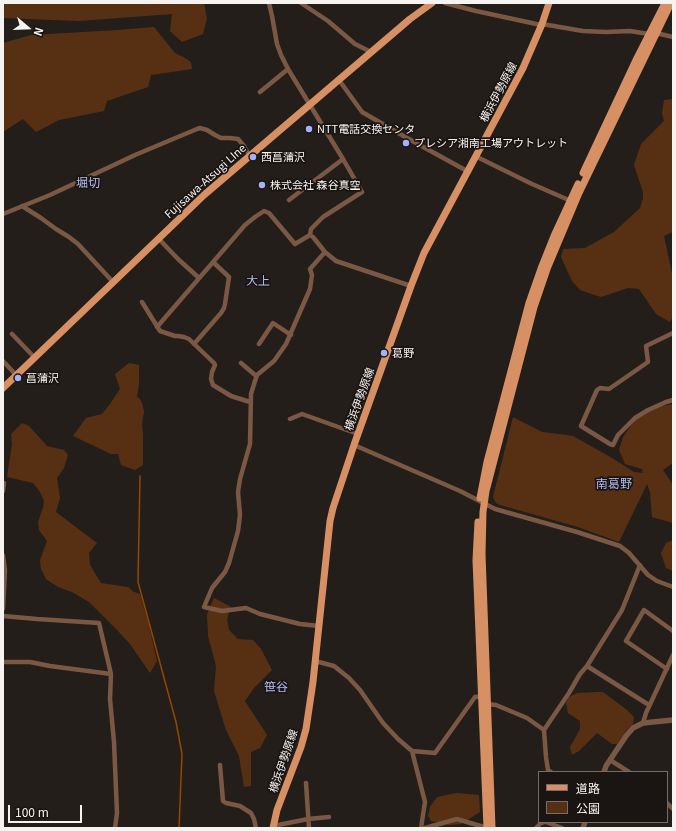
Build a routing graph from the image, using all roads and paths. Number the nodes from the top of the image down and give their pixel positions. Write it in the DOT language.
graph roads {
  1 [pos="269,3"];
  2 [pos="301,3"];
  3 [pos="432,3"];
  4 [pos="445,3"];
  5 [pos="549,3"];
  6 [pos="665,3"];
  7 [pos="671,3"];
  8 [pos="542,24"];
  9 [pos="653,33"];
  10 [pos="673,37"];
  11 [pos="371,52"];
  12 [pos="288,69"];
  13 [pos="339,80"];
  14 [pos="260,92"];
  15 [pos="310,104"];
  16 [pos="249,155"];
  17 [pos="475,156"];
  18 [pos="343,158"];
  19 [pos="467,171"];
  20 [pos="289,200"];
  21 [pos="572,202"];
  22 [pos="22,206"];
  23 [pos="3,214"];
  24 [pos="310,235"];
  25 [pos="158,238"];
  26 [pos="325,252"];
  27 [pos="213,262"];
  28 [pos="200,278"];
  29 [pos="113,282"];
  30 [pos="411,286"];
  31 [pos="142,302"];
  32 [pos="157,327"];
  33 [pos="673,333"];
  34 [pos="12,334"];
  35 [pos="291,334"];
  36 [pos="194,344"];
  37 [pos="258,344"];
  38 [pos="34,357"];
  39 [pos="3,361"];
  40 [pos="241,363"];
  41 [pos="16,375"];
  42 [pos="257,375"];
  43 [pos="3,388"];
  44 [pos="673,400"];
  45 [pos="250,402"];
  46 [pos="290,419"];
  47 [pos="358,434"];
  48 [pos="354,445"];
  49 [pos="4,483"];
  50 [pos="3,492"];
  51 [pos="482,502"];
  52 [pos="3,555"];
  53 [pos="640,565"];
  54 [pos="673,588"];
  55 [pos="3,610"];
  56 [pos="3,616"];
  57 [pos="319,626"];
  58 [pos="673,631"];
  59 [pos="673,655"];
  60 [pos="315,661"];
  61 [pos="3,662"];
  62 [pos="587,666"];
  63 [pos="667,668"];
  64 [pos="111,674"];
  65 [pos="482,696"];
  66 [pos="488,704"];
  67 [pos="650,705"];
  68 [pos="673,720"];
  69 [pos="643,723"];
  70 [pos="544,730"];
  71 [pos="412,751"];
  72 [pos="610,760"];
  73 [pos="220,765"];
  74 [pos="550,771"];
  75 [pos="604,771"];
  76 [pos="627,771"];
  77 [pos="306,783"];
  78 [pos="329,817"];
  79 [pos="308,819"];
  80 [pos="548,823"];
  81 [pos="273,827"];
  82 [pos="115,828"];
  83 [pos="256,828"];
  84 [pos="309,828"];
  85 [pos="421,828"];
  86 [pos="425,828"];
  87 [pos="487,828"];
  88 [pos="492,828"];
  89 [pos="562,828"];
  1 -- 12 [label="street"];
  2 -- 11 [label="street"];
  3 -- 11 [label="main road, Fujisawa-Atsugi LIne"];
  4 -- 8 [label="street"];
  5 -- 8 [label="main road, 横浜伊勢原線"];
  6 -- 9 [label="main road"];
  7 -- 9 [label="main road"];
  8 -- 9 [label="street"];
  8 -- 17 [label="main road, 横浜伊勢原線"];
  9 -- 10 [label="street"];
  9 -- 21 [label="main road"];
  11 -- 13 [label="main road, Fujisawa-Atsugi LIne"];
  12 -- 14 [label="street"];
  12 -- 15 [label="street"];
  13 -- 15 [label="main road, Fujisawa-Atsugi LIne"];
  13 -- 19 [label="street"];
  15 -- 16 [label="main road, Fujisawa-Atsugi LIne"];
  15 -- 18 [label="street"];
  16 -- 22 [label="street"];
  16 -- 25 [label="main road, Fujisawa-Atsugi LIne"];
  17 -- 19 [label="main road, 横浜伊勢原線"];
  17 -- 21 [label="street"];
  18 -- 20 [label="street"];
  18 -- 24 [label="street"];
  19 -- 30 [label="main road, 横浜伊勢原線"];
  21 -- 51 [label="main road"];
  22 -- 23 [label="street"];
  22 -- 29 [label="street"];
  24 -- 26 [label="street"];
  24 -- 27 [label="street"];
  25 -- 28 [label="street"];
  25 -- 29 [label="main road, Fujisawa-Atsugi LIne"];
  26 -- 30 [label="street"];
  26 -- 35 [label="street"];
  27 -- 28 [label="street"];
  27 -- 36 [label="street"];
  28 -- 32 [label="street"];
  29 -- 38 [label="main road, Fujisawa-Atsugi LIne"];
  30 -- 47 [label="main road, 横浜伊勢原線"];
  31 -- 32 [label="street"];
  32 -- 36 [label="street"];
  33 -- 44 [label="street"];
  34 -- 38 [label="street"];
  35 -- 37 [label="street"];
  35 -- 42 [label="street"];
  36 -- 45 [label="street"];
  38 -- 41 [label="main road, Fujisawa-Atsugi LIne"];
  39 -- 41 [label="street"];
  40 -- 42 [label="street"];
  41 -- 43 [label="main road, Fujisawa-Atsugi LIne"];
  42 -- 45 [label="street"];
  45 -- 57 [label="street"];
  46 -- 47 [label="street"];
  47 -- 48 [label="main road, 横浜伊勢原線"];
  48 -- 51 [label="street"];
  48 -- 57 [label="main road, 横浜伊勢原線"];
  49 -- 50 [label="street"];
  51 -- 53 [label="street"];
  51 -- 65 [label="main road"];
  51 -- 66 [label="main road"];
  52 -- 55 [label="street"];
  53 -- 54 [label="street"];
  53 -- 62 [label="street"];
  56 -- 64 [label="street"];
  57 -- 60 [label="main road, 横浜伊勢原線"];
  58 -- 63 [label="street"];
  59 -- 63 [label="street"];
  60 -- 71 [label="street"];
  60 -- 81 [label="main road, 横浜伊勢原線"];
  61 -- 64 [label="street"];
  62 -- 67 [label="street"];
  62 -- 70 [label="street"];
  63 -- 67 [label="street"];
  64 -- 82 [label="street"];
  65 -- 71 [label="street"];
  65 -- 87 [label="main road"];
  66 -- 70 [label="street"];
  66 -- 88 [label="main road"];
  67 -- 69 [label="street"];
  68 -- 69 [label="street"];
  69 -- 72 [label="street"];
  70 -- 74 [label="street"];
  71 -- 85 [label="street"];
  72 -- 75 [label="street"];
  72 -- 76 [label="street"];
  73 -- 83 [label="street"];
  77 -- 79 [label="street"];
  78 -- 79 [label="street"];
  79 -- 81 [label="street"];
  79 -- 84 [label="street"];
  80 -- 89 [label="street"];
  86 -- 87 [label="street"];
}
